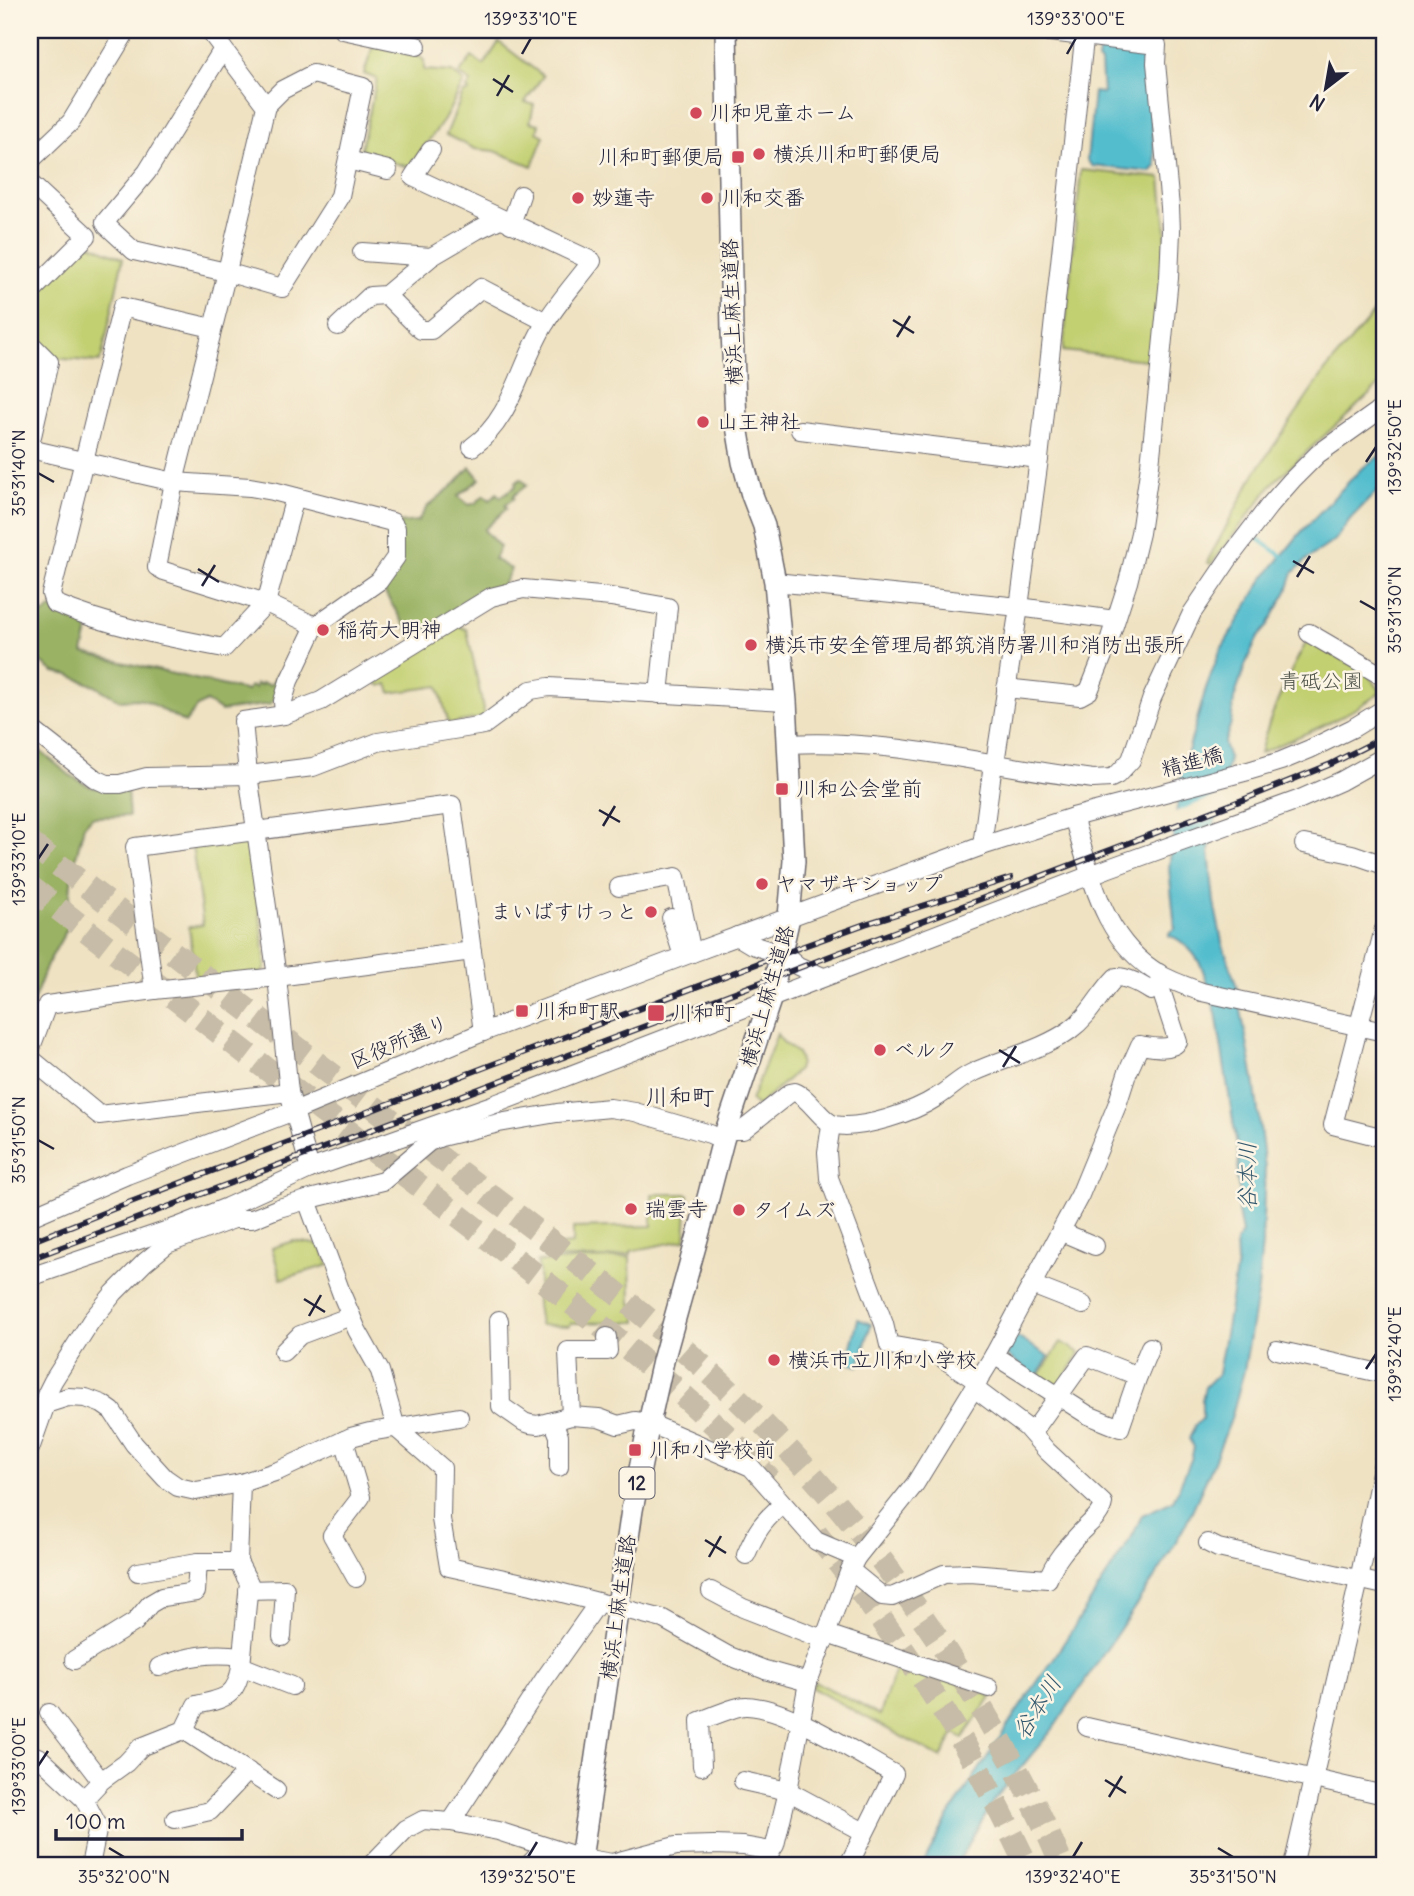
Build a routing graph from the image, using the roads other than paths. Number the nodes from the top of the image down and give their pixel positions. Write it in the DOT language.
graph roads {
  1 [pos="127,30"];
  2 [pos="209,30"];
  3 [pos="343,30"];
  4 [pos="726,30"];
  5 [pos="1034,30"];
  6 [pos="1085,33"];
  7 [pos="416,46"];
  8 [pos="223,49"];
  9 [pos="266,106"];
  10 [pos="431,150"];
  11 [pos="348,160"];
  12 [pos="30,161"];
  13 [pos="388,170"];
  14 [pos="30,183"];
  15 [pos="521,195"];
  16 [pos="505,222"];
  17 [pos="362,252"];
  18 [pos="431,257"];
  19 [pos="226,272"];
  20 [pos="30,293"];
  21 [pos="386,295"];
  22 [pos="545,323"];
  23 [pos="338,326"];
  24 [pos="212,328"];
  25 [pos="30,343"];
  26 [pos="1384,407"];
  27 [pos="800,430"];
  28 [pos="30,447"];
  29 [pos="471,447"];
  30 [pos="1039,459"];
  31 [pos="83,461"];
  32 [pos="174,482"];
  33 [pos="295,497"];
  34 [pos="775,582"];
  35 [pos="266,603"];
  36 [pos="1019,607"];
  37 [pos="1115,620"];
  38 [pos="315,626"];
  39 [pos="1309,633"];
  40 [pos="1384,677"];
  41 [pos="1006,688"];
  42 [pos="659,694"];
  43 [pos="786,701"];
  44 [pos="1384,709"];
  45 [pos="284,715"];
  46 [pos="30,728"];
  47 [pos="789,744"];
  48 [pos="1384,757"];
  49 [pos="995,763"];
  50 [pos="249,775"];
  51 [pos="1073,817"];
  52 [pos="256,831"];
  53 [pos="1304,844"];
  54 [pos="982,846"];
  55 [pos="1384,865"];
  56 [pos="1092,875"];
  57 [pos="619,887"];
  58 [pos="789,917"];
  59 [pos="671,918"];
  60 [pos="1384,929"];
  61 [pos="737,936"];
  62 [pos="472,951"];
  63 [pos="781,953"];
  64 [pos="687,954"];
  65 [pos="1161,974"];
  66 [pos="277,977"];
  67 [pos="823,977"];
  68 [pos="154,990"];
  69 [pos="1151,991"];
  70 [pos="771,997"];
  71 [pos="1358,1027"];
  72 [pos="483,1032"];
  73 [pos="1384,1032"];
  74 [pos="30,1050"];
  75 [pos="30,1058"];
  76 [pos="289,1092"];
  77 [pos="495,1104"];
  78 [pos="294,1111"];
  79 [pos="499,1123"];
  80 [pos="831,1125"];
  81 [pos="724,1135"];
  82 [pos="1384,1138"];
  83 [pos="310,1169"];
  84 [pos="307,1199"];
  85 [pos="230,1213"];
  86 [pos="30,1217"];
  87 [pos="1062,1232"];
  88 [pos="1095,1247"];
  89 [pos="30,1278"];
  90 [pos="1032,1284"];
  91 [pos="1083,1305"];
  92 [pos="351,1316"];
  93 [pos="499,1320"];
  94 [pos="607,1337"];
  95 [pos="1150,1347"];
  96 [pos="1277,1350"];
  97 [pos="283,1352"];
  98 [pos="994,1355"];
  99 [pos="1384,1374"];
  100 [pos="1138,1376"];
  101 [pos="976,1385"];
  102 [pos="1057,1396"];
  103 [pos="46,1404"];
  104 [pos="30,1412"];
  105 [pos="571,1416"];
  106 [pos="459,1417"];
  107 [pos="553,1421"];
  108 [pos="649,1423"];
  109 [pos="396,1428"];
  110 [pos="1032,1433"];
  111 [pos="344,1440"];
  112 [pos="30,1449"];
  113 [pos="1384,1458"];
  114 [pos="559,1467"];
  115 [pos="241,1483"];
  116 [pos="783,1504"];
  117 [pos="1208,1543"];
  118 [pos="744,1554"];
  119 [pos="198,1562"];
  120 [pos="238,1562"];
  121 [pos="853,1564"];
  122 [pos="138,1572"];
  123 [pos="356,1578"];
  124 [pos="1359,1580"];
  125 [pos="1384,1585"];
  126 [pos="248,1590"];
  127 [pos="711,1591"];
  128 [pos="608,1605"];
  129 [pos="282,1637"];
  130 [pos="826,1637"];
  131 [pos="74,1660"];
  132 [pos="241,1661"];
  133 [pos="159,1667"];
  134 [pos="808,1682"];
  135 [pos="292,1686"];
  136 [pos="989,1688"];
  137 [pos="49,1713"];
  138 [pos="800,1722"];
  139 [pos="1087,1727"];
  140 [pos="184,1730"];
  141 [pos="30,1755"];
  142 [pos="702,1766"];
  143 [pos="248,1771"];
  144 [pos="743,1780"];
  145 [pos="1312,1780"];
  146 [pos="101,1781"];
  147 [pos="276,1790"];
  148 [pos="788,1791"];
  149 [pos="1384,1796"];
  150 [pos="84,1799"];
  151 [pos="175,1819"];
  152 [pos="451,1822"];
  153 [pos="864,1832"];
  154 [pos="546,1847"];
  155 [pos="768,1858"];
  156 [pos="581,1862"];
  157 [pos="90,1866"];
  158 [pos="370,1866"];
  159 [pos="528,1866"];
  160 [pos="848,1866"];
  161 [pos="1293,1866"];
  1 -- 12 [label="street"];
  2 -- 8 [label="street"];
  3 -- 7 [label="street"];
  4 -- 34 [label="main road, 横浜上麻生道路 / 12"];
  5 -- 6 [label="street"];
  6 -- 30 [label="street"];
  6 -- 37 [label="street"];
  8 -- 9 [label="street"];
  8 -- 19 [label="street"];
  9 -- 11 [label="street"];
  9 -- 19 [label="street"];
  10 -- 16 [label="street"];
  11 -- 13 [label="street"];
  11 -- 19 [label="street"];
  14 -- 20 [label="street"];
  15 -- 16 [label="street"];
  16 -- 18 [label="street"];
  16 -- 22 [label="street"];
  17 -- 18 [label="street"];
  18 -- 21 [label="street"];
  19 -- 24 [label="street"];
  21 -- 22 [label="street"];
  21 -- 23 [label="street"];
  22 -- 29 [label="street"];
  24 -- 31 [label="street"];
  24 -- 32 [label="street"];
  25 -- 28 [label="street"];
  26 -- 49 [label="street"];
  27 -- 30 [label="street"];
  28 -- 31 [label="street"];
  30 -- 36 [label="street"];
  31 -- 32 [label="street"];
  31 -- 35 [label="street"];
  32 -- 33 [label="street"];
  32 -- 35 [label="street"];
  33 -- 35 [label="street"];
  33 -- 38 [label="street"];
  34 -- 36 [label="street"];
  34 -- 43 [label="main road, 横浜上麻生道路 / 12"];
  35 -- 38 [label="street"];
  36 -- 37 [label="street"];
  36 -- 41 [label="street"];
  37 -- 41 [label="street"];
  38 -- 45 [label="street"];
  39 -- 40 [label="street"];
  41 -- 49 [label="street"];
  42 -- 43 [label="street"];
  42 -- 45 [label="street"];
  42 -- 50 [label="street"];
  43 -- 47 [label="main road, 横浜上麻生道路 / 12"];
  44 -- 51 [label="street, 精進橋"];
  45 -- 50 [label="street"];
  46 -- 50 [label="street"];
  47 -- 49 [label="street"];
  47 -- 58 [label="main road, 横浜上麻生道路 / 12"];
  48 -- 56 [label="street"];
  49 -- 54 [label="street"];
  50 -- 52 [label="street"];
  51 -- 54 [label="street, 精進橋"];
  51 -- 56 [label="street"];
  52 -- 62 [label="street"];
  52 -- 66 [label="street"];
  52 -- 68 [label="street"];
  53 -- 55 [label="street"];
  54 -- 58 [label="street, 区役所通り"];
  56 -- 65 [label="street"];
  56 -- 67 [label="street"];
  57 -- 64 [label="street"];
  58 -- 61 [label="street, 区役所通り"];
  58 -- 63 [label="main road, 横浜上麻生道路 / 12"];
  59 -- 64 [label="street"];
  60 -- 71 [label="street"];
  61 -- 63 [label="street"];
  61 -- 64 [label="street, 区役所通り"];
  62 -- 66 [label="street"];
  62 -- 72 [label="street"];
  63 -- 67 [label="street"];
  63 -- 70 [label="main road, 横浜上麻生道路 / 12"];
  64 -- 72 [label="street, 区役所通り"];
  65 -- 71 [label="street"];
  65 -- 87 [label="street"];
  66 -- 68 [label="street"];
  66 -- 76 [label="street"];
  67 -- 70 [label="street"];
  68 -- 74 [label="street"];
  69 -- 80 [label="street"];
  70 -- 77 [label="street"];
  70 -- 81 [label="main road, 横浜上麻生道路 / 12"];
  71 -- 73 [label="street"];
  71 -- 82 [label="street"];
  72 -- 78 [label="street, 区役所通り"];
  75 -- 76 [label="street"];
  76 -- 78 [label="street"];
  77 -- 79 [label="street"];
  77 -- 83 [label="street"];
  78 -- 83 [label="street"];
  78 -- 86 [label="street, 区役所通り"];
  79 -- 81 [label="street"];
  79 -- 84 [label="street"];
  80 -- 81 [label="street"];
  80 -- 101 [label="street"];
  81 -- 108 [label="main road, 横浜上麻生道路 / 12"];
  83 -- 85 [label="street"];
  84 -- 85 [label="street"];
  84 -- 92 [label="street"];
  85 -- 89 [label="street"];
  85 -- 103 [label="street"];
  87 -- 88 [label="street"];
  87 -- 90 [label="street"];
  90 -- 91 [label="street"];
  90 -- 98 [label="street"];
  92 -- 97 [label="street"];
  92 -- 109 [label="street"];
  93 -- 107 [label="street"];
  94 -- 105 [label="street"];
  95 -- 100 [label="street"];
  96 -- 99 [label="street"];
  98 -- 101 [label="street"];
  98 -- 102 [label="street"];
  100 -- 102 [label="street"];
  100 -- 102 [label="street"];
  101 -- 110 [label="street"];
  101 -- 121 [label="street"];
  102 -- 110 [label="street"];
  103 -- 104 [label="street"];
  103 -- 112 [label="street"];
  103 -- 115 [label="street"];
  105 -- 107 [label="street"];
  105 -- 108 [label="street"];
  106 -- 109 [label="street"];
  107 -- 114 [label="street"];
  108 -- 116 [label="street"];
  108 -- 128 [label="main road, 横浜上麻生道路 / 12"];
  109 -- 111 [label="street"];
  109 -- 128 [label="street"];
  110 -- 121 [label="street"];
  111 -- 115 [label="street"];
  111 -- 123 [label="street"];
  113 -- 124 [label="street"];
  115 -- 120 [label="street"];
  116 -- 118 [label="street"];
  116 -- 121 [label="street"];
  117 -- 124 [label="street"];
  119 -- 120 [label="street"];
  119 -- 122 [label="street"];
  119 -- 131 [label="street"];
  120 -- 126 [label="street"];
  121 -- 130 [label="street"];
  124 -- 125 [label="street"];
  124 -- 145 [label="street"];
  126 -- 129 [label="street"];
  126 -- 132 [label="street"];
  127 -- 130 [label="street"];
  128 -- 134 [label="street"];
  128 -- 152 [label="street"];
  128 -- 156 [label="main road, 横浜上麻生道路 / 12"];
  130 -- 134 [label="street"];
  130 -- 136 [label="street"];
  132 -- 133 [label="street"];
  132 -- 135 [label="street"];
  132 -- 140 [label="street"];
  134 -- 138 [label="street"];
  137 -- 146 [label="street"];
  138 -- 142 [label="street"];
  138 -- 148 [label="street"];
  138 -- 153 [label="street"];
  139 -- 145 [label="street"];
  140 -- 143 [label="street"];
  140 -- 146 [label="street"];
  141 -- 150 [label="street"];
  143 -- 147 [label="street"];
  143 -- 151 [label="street"];
  144 -- 148 [label="street"];
  145 -- 149 [label="street"];
  145 -- 161 [label="street"];
  146 -- 150 [label="street"];
  148 -- 153 [label="street"];
  148 -- 155 [label="street"];
  150 -- 157 [label="street"];
  152 -- 154 [label="street"];
  152 -- 158 [label="street"];
  153 -- 160 [label="street"];
  154 -- 156 [label="street"];
  154 -- 159 [label="street"];
  155 -- 156 [label="street"];
}
